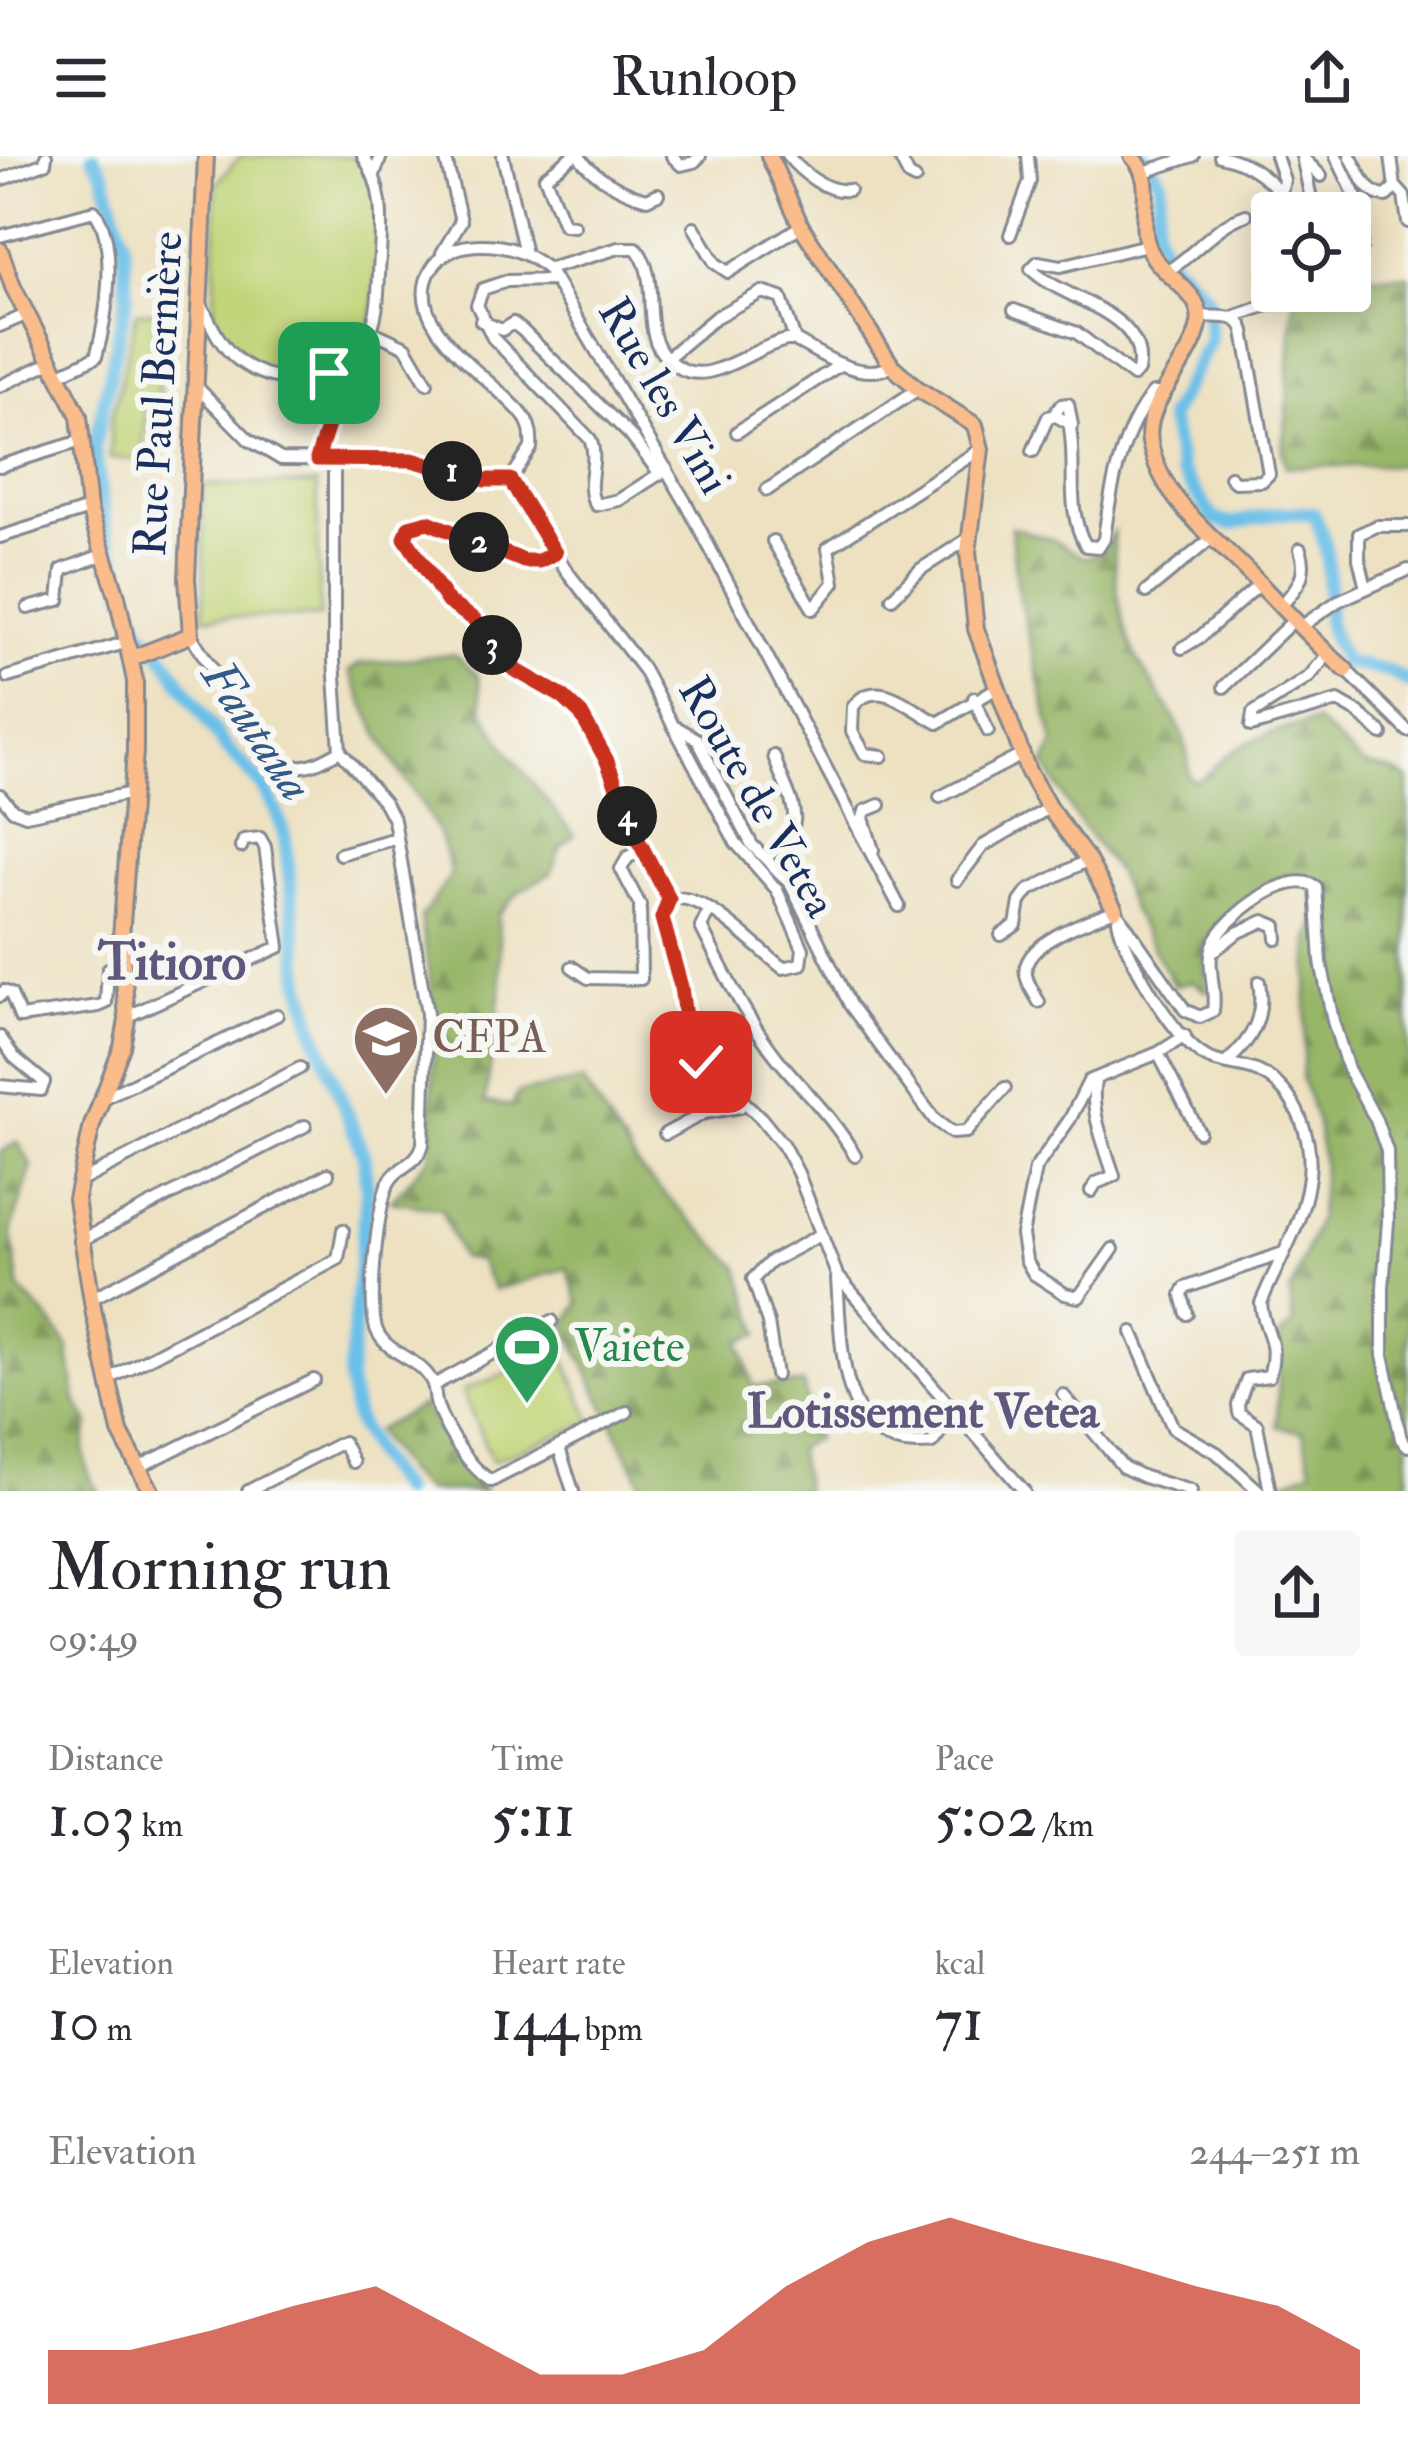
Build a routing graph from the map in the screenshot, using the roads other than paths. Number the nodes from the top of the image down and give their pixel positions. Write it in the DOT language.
graph roads {
  1 [pos="46,156"];
  2 [pos="206,156"];
  3 [pos="363,156"];
  4 [pos="381,156"];
  5 [pos="445,156"];
  6 [pos="503,156"];
  7 [pos="576,156"];
  8 [pos="672,156"];
  9 [pos="700,156"];
  10 [pos="770,156"];
  11 [pos="788,156"];
  12 [pos="899,156"];
  13 [pos="1028,156"];
  14 [pos="1132,156"];
  15 [pos="1193,156"];
  16 [pos="1220,156"];
  17 [pos="1276,156"];
  18 [pos="1336,156"];
  19 [pos="1350,156"];
  20 [pos="1391,156"];
  21 [pos="1303,157"];
  22 [pos="1150,170"];
  23 [pos="374,175"];
  24 [pos="1321,176"];
  25 [pos="916,179"];
  26 [pos="0,180"];
  27 [pos="1395,186"];
  28 [pos="849,190"];
  29 [pos="1281,192"];
  30 [pos="1310,192"];
  31 [pos="1353,192"];
  32 [pos="658,194"];
  33 [pos="1246,215"];
  34 [pos="1408,222"];
  35 [pos="574,226"];
  36 [pos="801,226"];
  37 [pos="694,227"];
  38 [pos="1010,235"];
  39 [pos="0,236"];
  40 [pos="1147,245"];
  41 [pos="0,250"];
  42 [pos="526,254"];
  43 [pos="441,256"];
  44 [pos="1172,269"];
  45 [pos="3,272"];
  46 [pos="551,274"];
  47 [pos="200,301"];
  48 [pos="1014,310"];
  49 [pos="1251,310"];
  50 [pos="28,314"];
  51 [pos="1207,317"];
  52 [pos="1233,317"];
  53 [pos="482,321"];
  54 [pos="0,326"];
  55 [pos="370,332"];
  56 [pos="795,340"];
  57 [pos="666,358"];
  58 [pos="841,364"];
  59 [pos="892,366"];
  60 [pos="57,367"];
  61 [pos="326,374"];
  62 [pos="427,383"];
  63 [pos="0,386"];
  64 [pos="196,386"];
  65 [pos="917,389"];
  66 [pos="1164,393"];
  67 [pos="222,415"];
  68 [pos="194,426"];
  69 [pos="737,432"];
  70 [pos="81,441"];
  71 [pos="981,449"];
  72 [pos="1033,451"];
  73 [pos="317,459"];
  74 [pos="334,460"];
  75 [pos="0,466"];
  76 [pos="663,471"];
  77 [pos="1230,477"];
  78 [pos="510,480"];
  79 [pos="767,490"];
  80 [pos="89,509"];
  81 [pos="1408,526"];
  82 [pos="0,537"];
  83 [pos="1212,538"];
  84 [pos="968,539"];
  85 [pos="773,542"];
  86 [pos="1300,549"];
  87 [pos="555,553"];
  88 [pos="102,555"];
  89 [pos="1408,570"];
  90 [pos="1260,584"];
  91 [pos="1366,588"];
  92 [pos="1146,592"];
  93 [pos="892,598"];
  94 [pos="1281,606"];
  95 [pos="28,608"];
  96 [pos="1298,623"];
  97 [pos="191,635"];
  98 [pos="128,642"];
  99 [pos="1182,648"];
  100 [pos="1328,654"];
  101 [pos="138,656"];
  102 [pos="1346,670"];
  103 [pos="8,677"];
  104 [pos="1225,687"];
  105 [pos="997,688"];
  106 [pos="974,698"];
  107 [pos="676,727"];
  108 [pos="988,731"];
  109 [pos="1408,731"];
  110 [pos="1382,734"];
  111 [pos="340,751"];
  112 [pos="1022,754"];
  113 [pos="882,755"];
  114 [pos="774,756"];
  115 [pos="132,793"];
  116 [pos="0,795"];
  117 [pos="940,797"];
  118 [pos="880,805"];
  119 [pos="1048,808"];
  120 [pos="396,838"];
  121 [pos="242,847"];
  122 [pos="643,851"];
  123 [pos="340,854"];
  124 [pos="766,857"];
  125 [pos="1088,860"];
  126 [pos="875,865"];
  127 [pos="957,880"];
  128 [pos="669,899"];
  129 [pos="899,906"];
  130 [pos="1115,910"];
  131 [pos="709,911"];
  132 [pos="1001,935"];
  133 [pos="1277,939"];
  134 [pos="1212,959"];
  135 [pos="123,964"];
  136 [pos="572,967"];
  137 [pos="1259,982"];
  138 [pos="0,996"];
  139 [pos="1039,1002"];
  140 [pos="277,1015"];
  141 [pos="128,1016"];
  142 [pos="1185,1036"];
  143 [pos="0,1037"];
  144 [pos="1158,1053"];
  145 [pos="1226,1064"];
  146 [pos="300,1068"];
  147 [pos="1100,1075"];
  148 [pos="0,1087"];
  149 [pos="1004,1088"];
  150 [pos="101,1099"];
  151 [pos="744,1101"];
  152 [pos="305,1126"];
  153 [pos="1199,1132"];
  154 [pos="665,1134"];
  155 [pos="855,1156"];
  156 [pos="328,1174"];
  157 [pos="77,1182"];
  158 [pos="1091,1191"];
  159 [pos="343,1230"];
  160 [pos="820,1235"];
  161 [pos="80,1241"];
  162 [pos="1113,1250"];
  163 [pos="1283,1253"];
  164 [pos="837,1275"];
  165 [pos="91,1299"];
  166 [pos="1187,1314"];
  167 [pos="552,1321"];
  168 [pos="1132,1332"];
  169 [pos="776,1375"];
  170 [pos="107,1380"];
  171 [pos="314,1380"];
  172 [pos="434,1384"];
  173 [pos="1063,1395"];
  174 [pos="946,1401"];
  175 [pos="627,1412"];
  176 [pos="561,1446"];
  177 [pos="1408,1446"];
  178 [pos="353,1462"];
  179 [pos="137,1468"];
  180 [pos="151,1491"];
  181 [pos="248,1491"];
  182 [pos="573,1491"];
  183 [pos="1024,1491"];
  184 [pos="1191,1491"];
  185 [pos="1259,1491"];
  186 [pos="1270,1491"];
  1 -- 26 [label="street"];
  2 -- 47 [label="main road, Rue Paul Bernière"];
  3 -- 23 [label="street"];
  4 -- 23 [label="street"];
  5 -- 43 [label="street"];
  6 -- 42 [label="street"];
  7 -- 32 [label="street"];
  7 -- 35 [label="street"];
  8 -- 9 [label="street"];
  10 -- 36 [label="main road"];
  11 -- 28 [label="street"];
  12 -- 25 [label="street"];
  13 -- 38 [label="street"];
  14 -- 22 [label="main road"];
  15 -- 22 [label="street"];
  16 -- 29 [label="street"];
  17 -- 29 [label="street"];
  18 -- 31 [label="street"];
  19 -- 27 [label="street"];
  20 -- 27 [label="street"];
  21 -- 24 [label="street"];
  21 -- 30 [label="street"];
  22 -- 40 [label="main road"];
  23 -- 55 [label="street"];
  27 -- 34 [label="street"];
  33 -- 44 [label="street"];
  36 -- 37 [label="street"];
  36 -- 59 [label="main road"];
  39 -- 60 [label="street"];
  40 -- 44 [label="main road"];
  40 -- 48 [label="street"];
  41 -- 45 [label="main road"];
  42 -- 43 [label="street, Rue les Vini"];
  42 -- 46 [label="street, Rue les Vini"];
  43 -- 78 [label="street"];
  44 -- 51 [label="main road"];
  45 -- 50 [label="main road"];
  46 -- 53 [label="street"];
  46 -- 57 [label="street"];
  46 -- 76 [label="street, Rue les Vini"];
  47 -- 61 [label="street"];
  47 -- 64 [label="main road, Rue Paul Bernière"];
  49 -- 52 [label="street"];
  50 -- 54 [label="street"];
  50 -- 60 [label="main road"];
  51 -- 52 [label="street"];
  51 -- 66 [label="main road"];
  52 -- 77 [label="street"];
  53 -- 76 [label="street"];
  53 -- 76 [label="street"];
  55 -- 61 [label="street"];
  55 -- 62 [label="street"];
  56 -- 57 [label="street"];
  56 -- 57 [label="street"];
  56 -- 58 [label="street"];
  58 -- 59 [label="street"];
  58 -- 69 [label="street"];
  59 -- 65 [label="main road"];
  60 -- 63 [label="street"];
  60 -- 70 [label="main road"];
  61 -- 73 [label="street"];
  64 -- 67 [label="street"];
  64 -- 68 [label="main road, Rue Paul Bernière"];
  65 -- 71 [label="main road"];
  65 -- 79 [label="street"];
  66 -- 72 [label="street"];
  66 -- 83 [label="main road"];
  67 -- 68 [label="street"];
  67 -- 73 [label="street"];
  68 -- 97 [label="main road, Rue Paul Bernière"];
  70 -- 75 [label="street"];
  70 -- 80 [label="main road"];
  71 -- 84 [label="main road"];
  71 -- 85 [label="street"];
  73 -- 74 [label="street"];
  74 -- 78 [label="street"];
  74 -- 111 [label="street"];
  76 -- 126 [label="street, Rue les Vini"];
  78 -- 87 [label="street, Route de Vetea"];
  80 -- 82 [label="street"];
  80 -- 88 [label="main road"];
  81 -- 91 [label="street"];
  83 -- 90 [label="main road"];
  83 -- 92 [label="street"];
  84 -- 93 [label="street"];
  84 -- 105 [label="main road"];
  86 -- 94 [label="street"];
  87 -- 107 [label="street, Route de Vetea"];
  87 -- 122 [label="street"];
  88 -- 95 [label="street"];
  88 -- 98 [label="main road"];
  89 -- 91 [label="street"];
  90 -- 94 [label="main road"];
  90 -- 99 [label="street"];
  91 -- 96 [label="street"];
  94 -- 96 [label="main road"];
  96 -- 100 [label="main road"];
  96 -- 104 [label="street"];
  97 -- 101 [label="main road"];
  97 -- 111 [label="street"];
  98 -- 101 [label="main road"];
  98 -- 103 [label="street"];
  100 -- 102 [label="main road"];
  100 -- 110 [label="street"];
  101 -- 115 [label="main road"];
  102 -- 109 [label="street"];
  105 -- 106 [label="street"];
  105 -- 112 [label="main road"];
  106 -- 108 [label="street"];
  106 -- 113 [label="street"];
  107 -- 124 [label="street"];
  107 -- 131 [label="street, Route de Vetea"];
  111 -- 120 [label="street"];
  112 -- 117 [label="street"];
  112 -- 119 [label="main road"];
  114 -- 124 [label="street"];
  115 -- 116 [label="street"];
  115 -- 135 [label="main road"];
  118 -- 126 [label="street"];
  119 -- 125 [label="main road"];
  119 -- 127 [label="street"];
  120 -- 123 [label="street"];
  120 -- 172 [label="street"];
  121 -- 141 [label="street"];
  122 -- 128 [label="street"];
  122 -- 136 [label="street"];
  124 -- 149 [label="street"];
  125 -- 130 [label="main road"];
  125 -- 132 [label="street"];
  126 -- 129 [label="street, Rue les Vini"];
  128 -- 131 [label="street, Route de Vetea"];
  128 -- 151 [label="street"];
  130 -- 134 [label="street"];
  130 -- 139 [label="street"];
  130 -- 142 [label="street"];
  131 -- 155 [label="street"];
  133 -- 134 [label="street"];
  134 -- 177 [label="street"];
  135 -- 138 [label="street"];
  135 -- 141 [label="main road"];
  137 -- 145 [label="street"];
  140 -- 150 [label="street"];
  141 -- 150 [label="main road"];
  142 -- 144 [label="street"];
  142 -- 145 [label="street"];
  143 -- 148 [label="street"];
  144 -- 147 [label="street"];
  144 -- 153 [label="street"];
  145 -- 163 [label="street"];
  146 -- 157 [label="street"];
  147 -- 158 [label="street"];
  147 -- 162 [label="street"];
  150 -- 157 [label="main road"];
  151 -- 154 [label="street"];
  151 -- 160 [label="street"];
  152 -- 161 [label="street"];
  156 -- 165 [label="street"];
  157 -- 161 [label="main road"];
  159 -- 170 [label="street"];
  160 -- 164 [label="street"];
  160 -- 169 [label="street"];
  161 -- 165 [label="main road"];
  163 -- 166 [label="street"];
  163 -- 186 [label="street"];
  164 -- 174 [label="street"];
  164 -- 174 [label="street"];
  165 -- 170 [label="main road"];
  167 -- 172 [label="street"];
  168 -- 185 [label="street"];
  170 -- 179 [label="main road"];
  171 -- 179 [label="street"];
  172 -- 176 [label="street"];
  173 -- 184 [label="street"];
  174 -- 183 [label="street"];
  175 -- 176 [label="street"];
  176 -- 182 [label="street"];
  178 -- 181 [label="street"];
  179 -- 180 [label="main road"];
}
